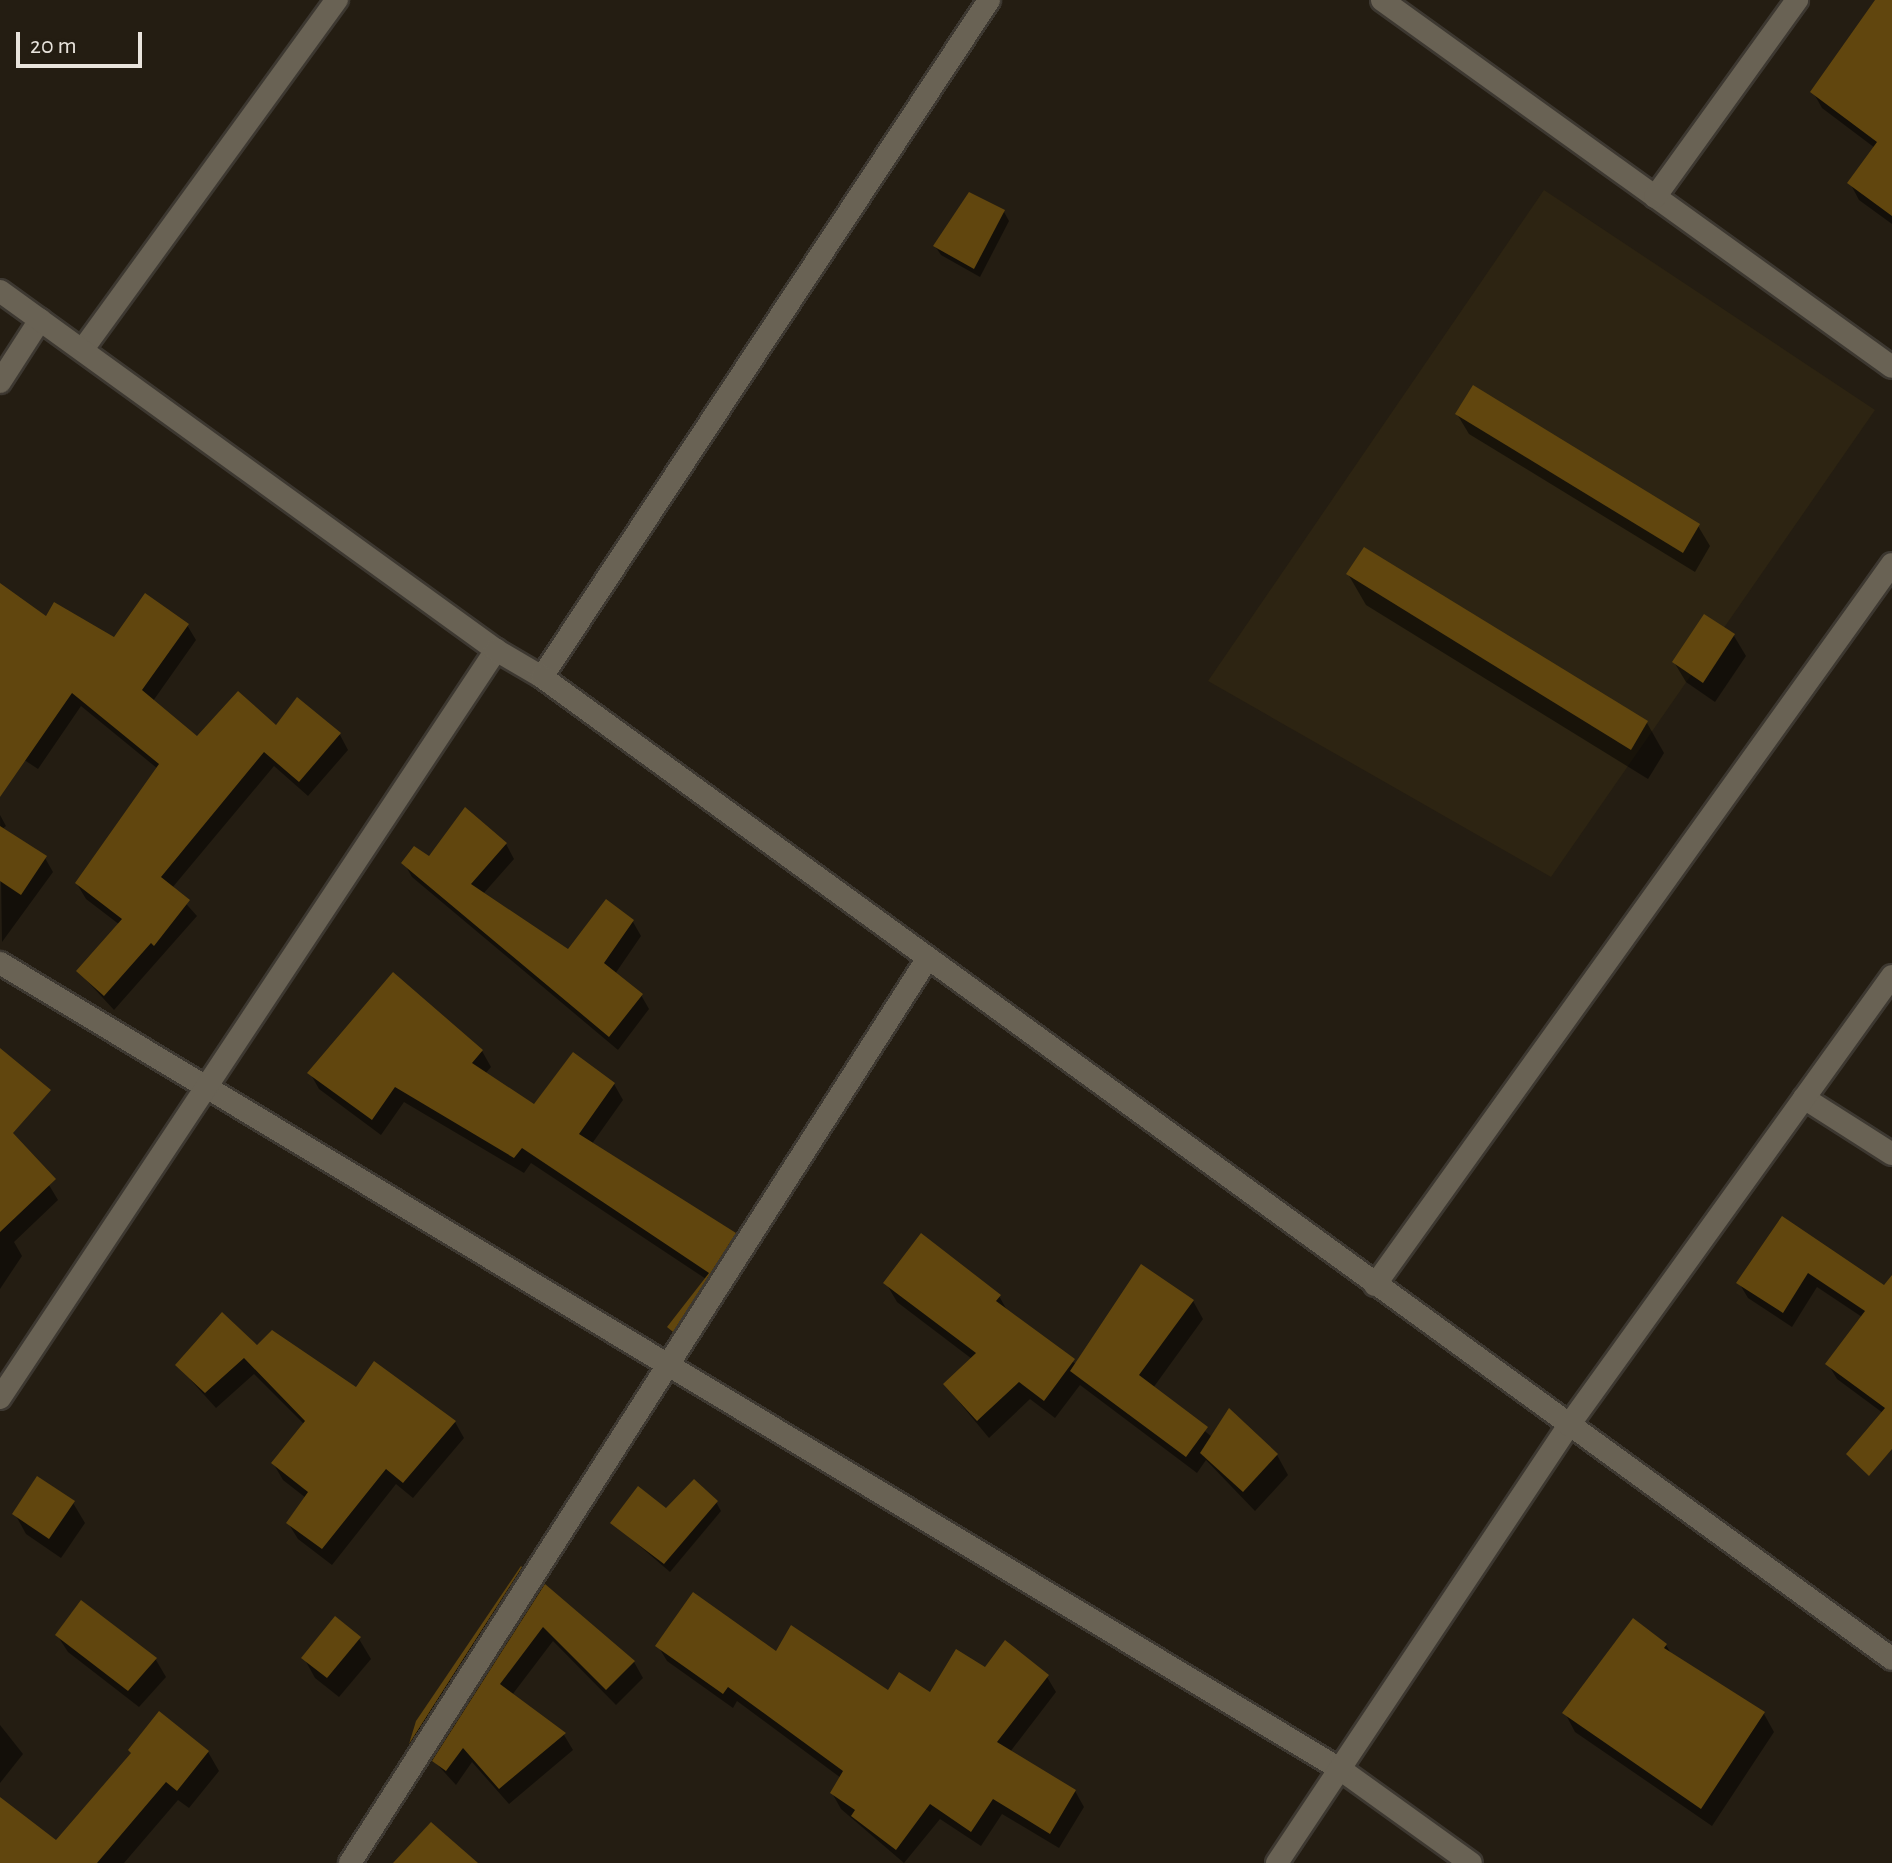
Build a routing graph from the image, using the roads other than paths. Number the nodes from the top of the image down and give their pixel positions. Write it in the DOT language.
graph roads {
  1 [pos="337,0"];
  2 [pos="989,0"];
  3 [pos="1382,0"];
  4 [pos="1797,0"];
  5 [pos="1655,197"];
  6 [pos="0,291"];
  7 [pos="40,320"];
  8 [pos="83,349"];
  9 [pos="1892,367"];
  10 [pos="0,382"];
  11 [pos="1892,564"];
  12 [pos="496,650"];
  13 [pos="542,677"];
  14 [pos="926,961"];
  15 [pos="0,963"];
  16 [pos="1892,976"];
  17 [pos="206,1087"];
  18 [pos="1804,1098"];
  19 [pos="1892,1154"];
  20 [pos="1375,1285"];
  21 [pos="668,1365"];
  22 [pos="0,1398"];
  23 [pos="1569,1425"];
  24 [pos="1892,1659"];
  25 [pos="1340,1769"];
  26 [pos="350,1863"];
  27 [pos="1277,1863"];
  28 [pos="1471,1863"];
  1 -- 8 [label="street"];
  2 -- 13 [label="street"];
  3 -- 5 [label="street"];
  4 -- 5 [label="street"];
  5 -- 9 [label="street"];
  6 -- 7 [label="street"];
  7 -- 8 [label="street"];
  7 -- 10 [label="street"];
  8 -- 12 [label="street"];
  11 -- 20 [label="street"];
  12 -- 13 [label="street"];
  12 -- 17 [label="street"];
  13 -- 14 [label="street"];
  14 -- 20 [label="street"];
  14 -- 21 [label="street"];
  15 -- 17 [label="street"];
  16 -- 18 [label="street"];
  17 -- 21 [label="street"];
  17 -- 22 [label="street"];
  18 -- 19 [label="street"];
  18 -- 23 [label="street"];
  20 -- 23 [label="street"];
  21 -- 25 [label="street"];
  21 -- 26 [label="street"];
  23 -- 24 [label="street"];
  23 -- 25 [label="street"];
  25 -- 27 [label="street"];
  25 -- 28 [label="street"];
}
